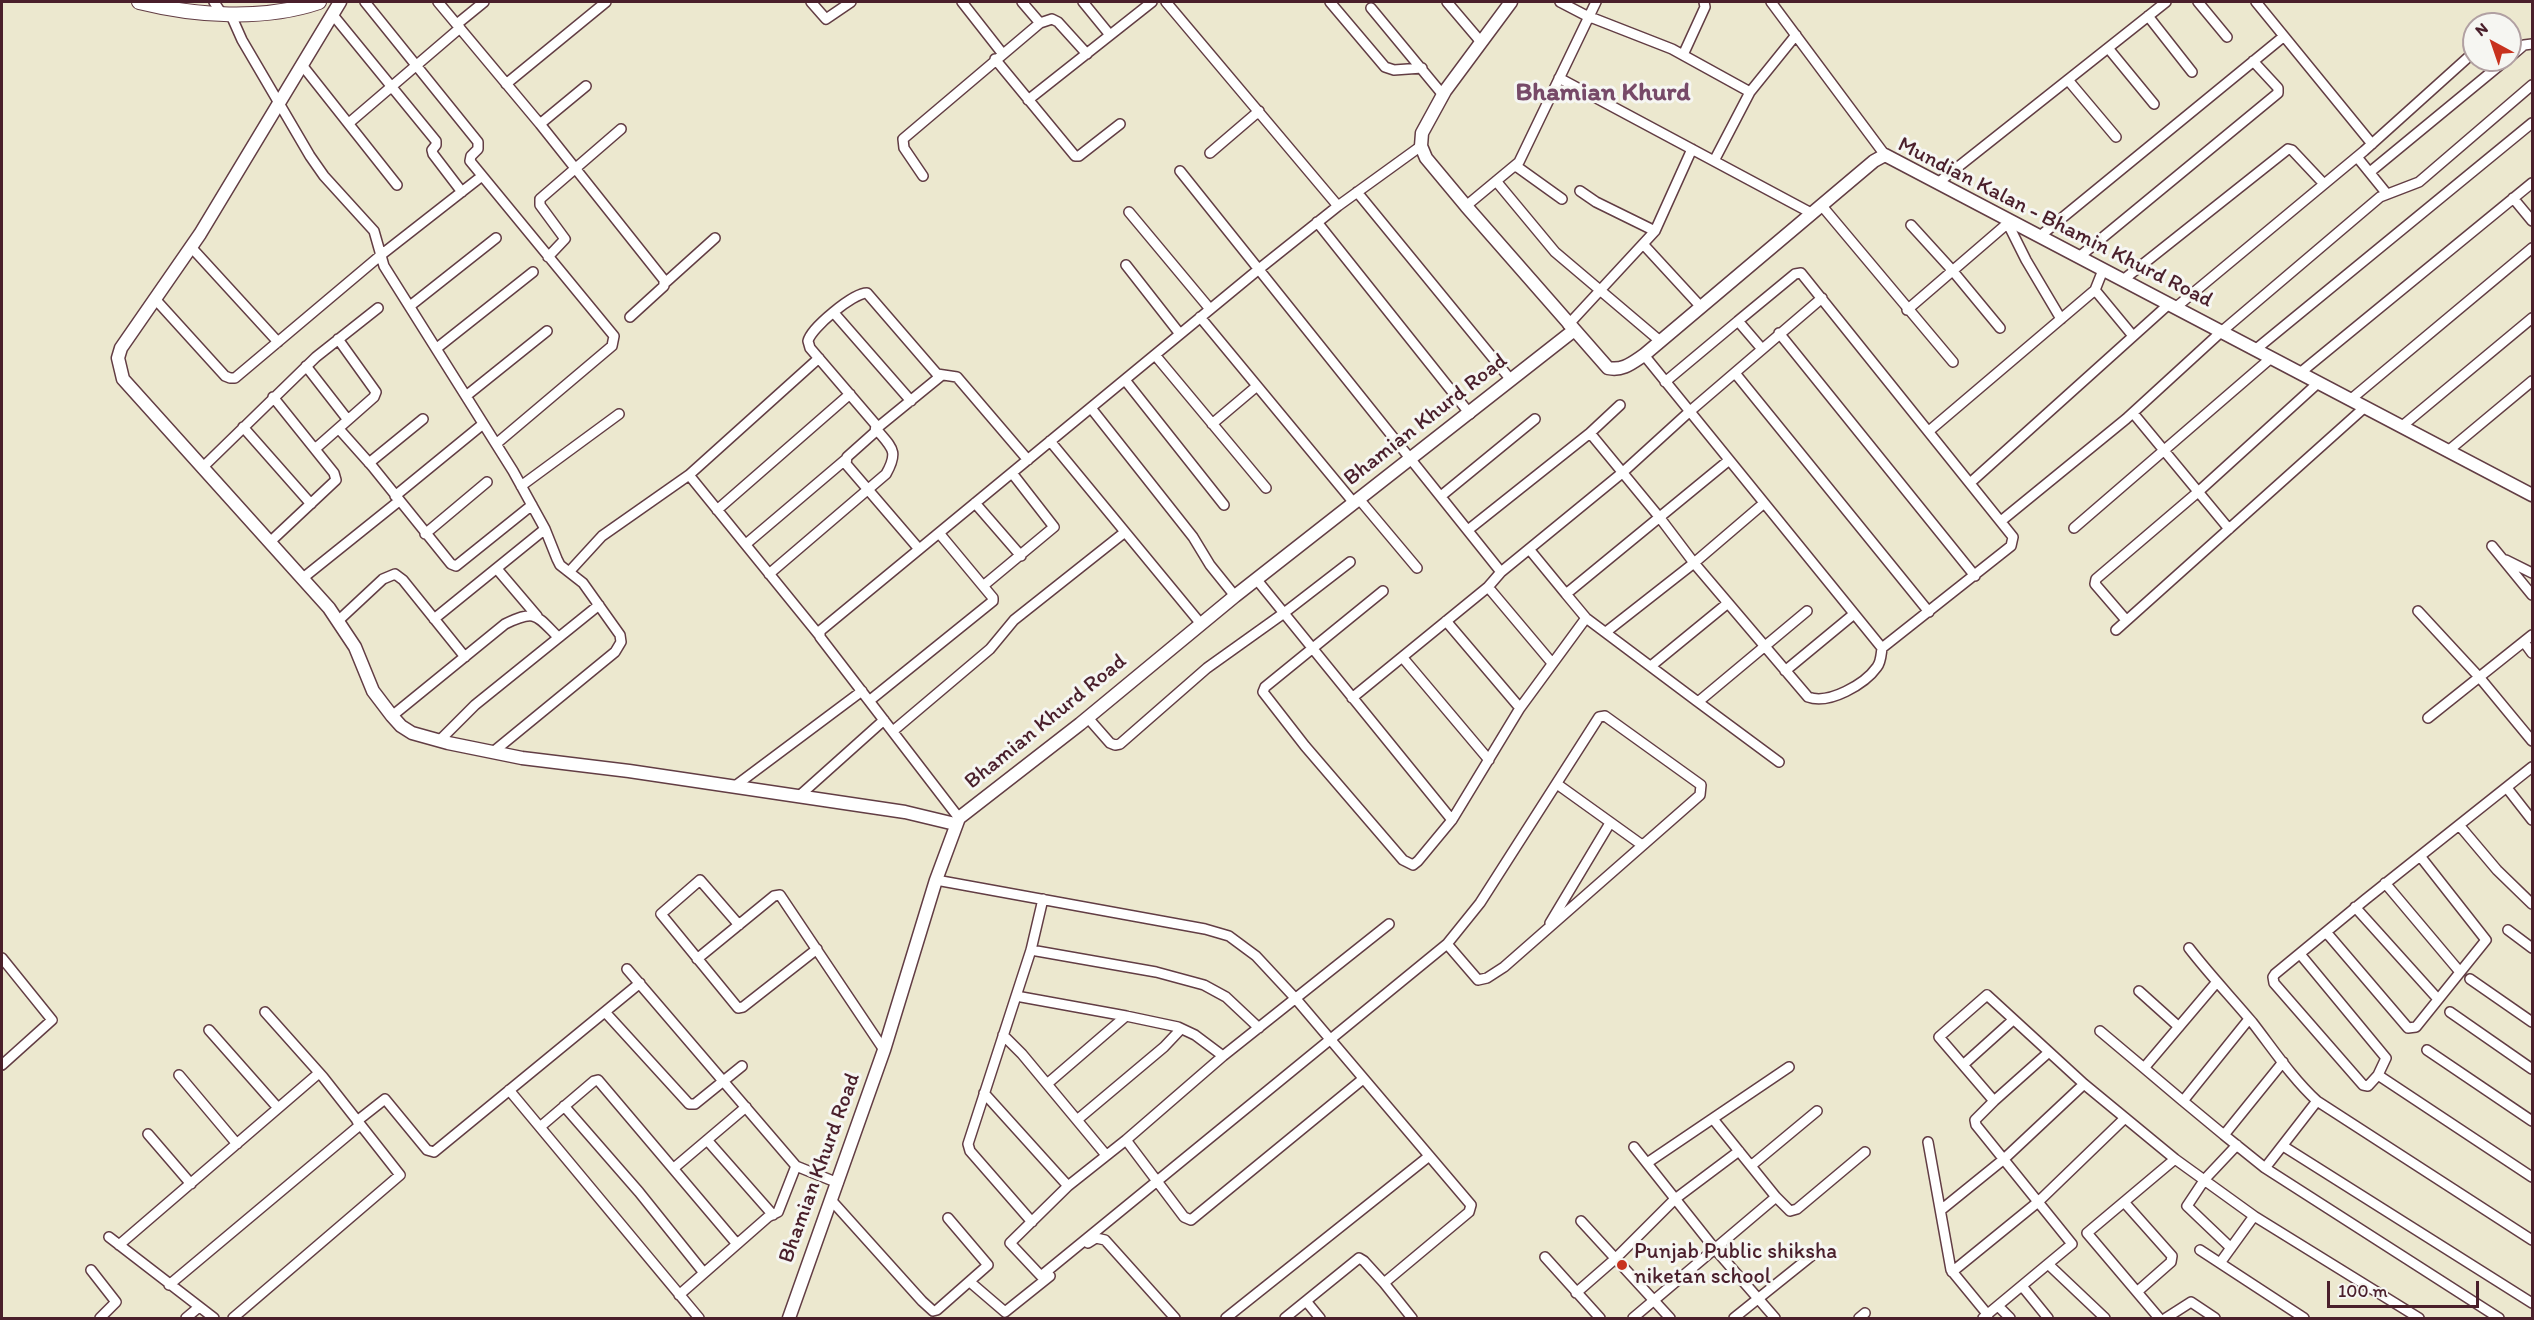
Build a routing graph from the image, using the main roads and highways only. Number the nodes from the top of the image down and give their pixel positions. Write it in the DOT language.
graph roads {
  1 [pos="139,2"];
  2 [pos="319,2"];
  3 [pos="222,10"];
  1 -- 3 [label="main road"];
  2 -- 3 [label="main road"];
}
